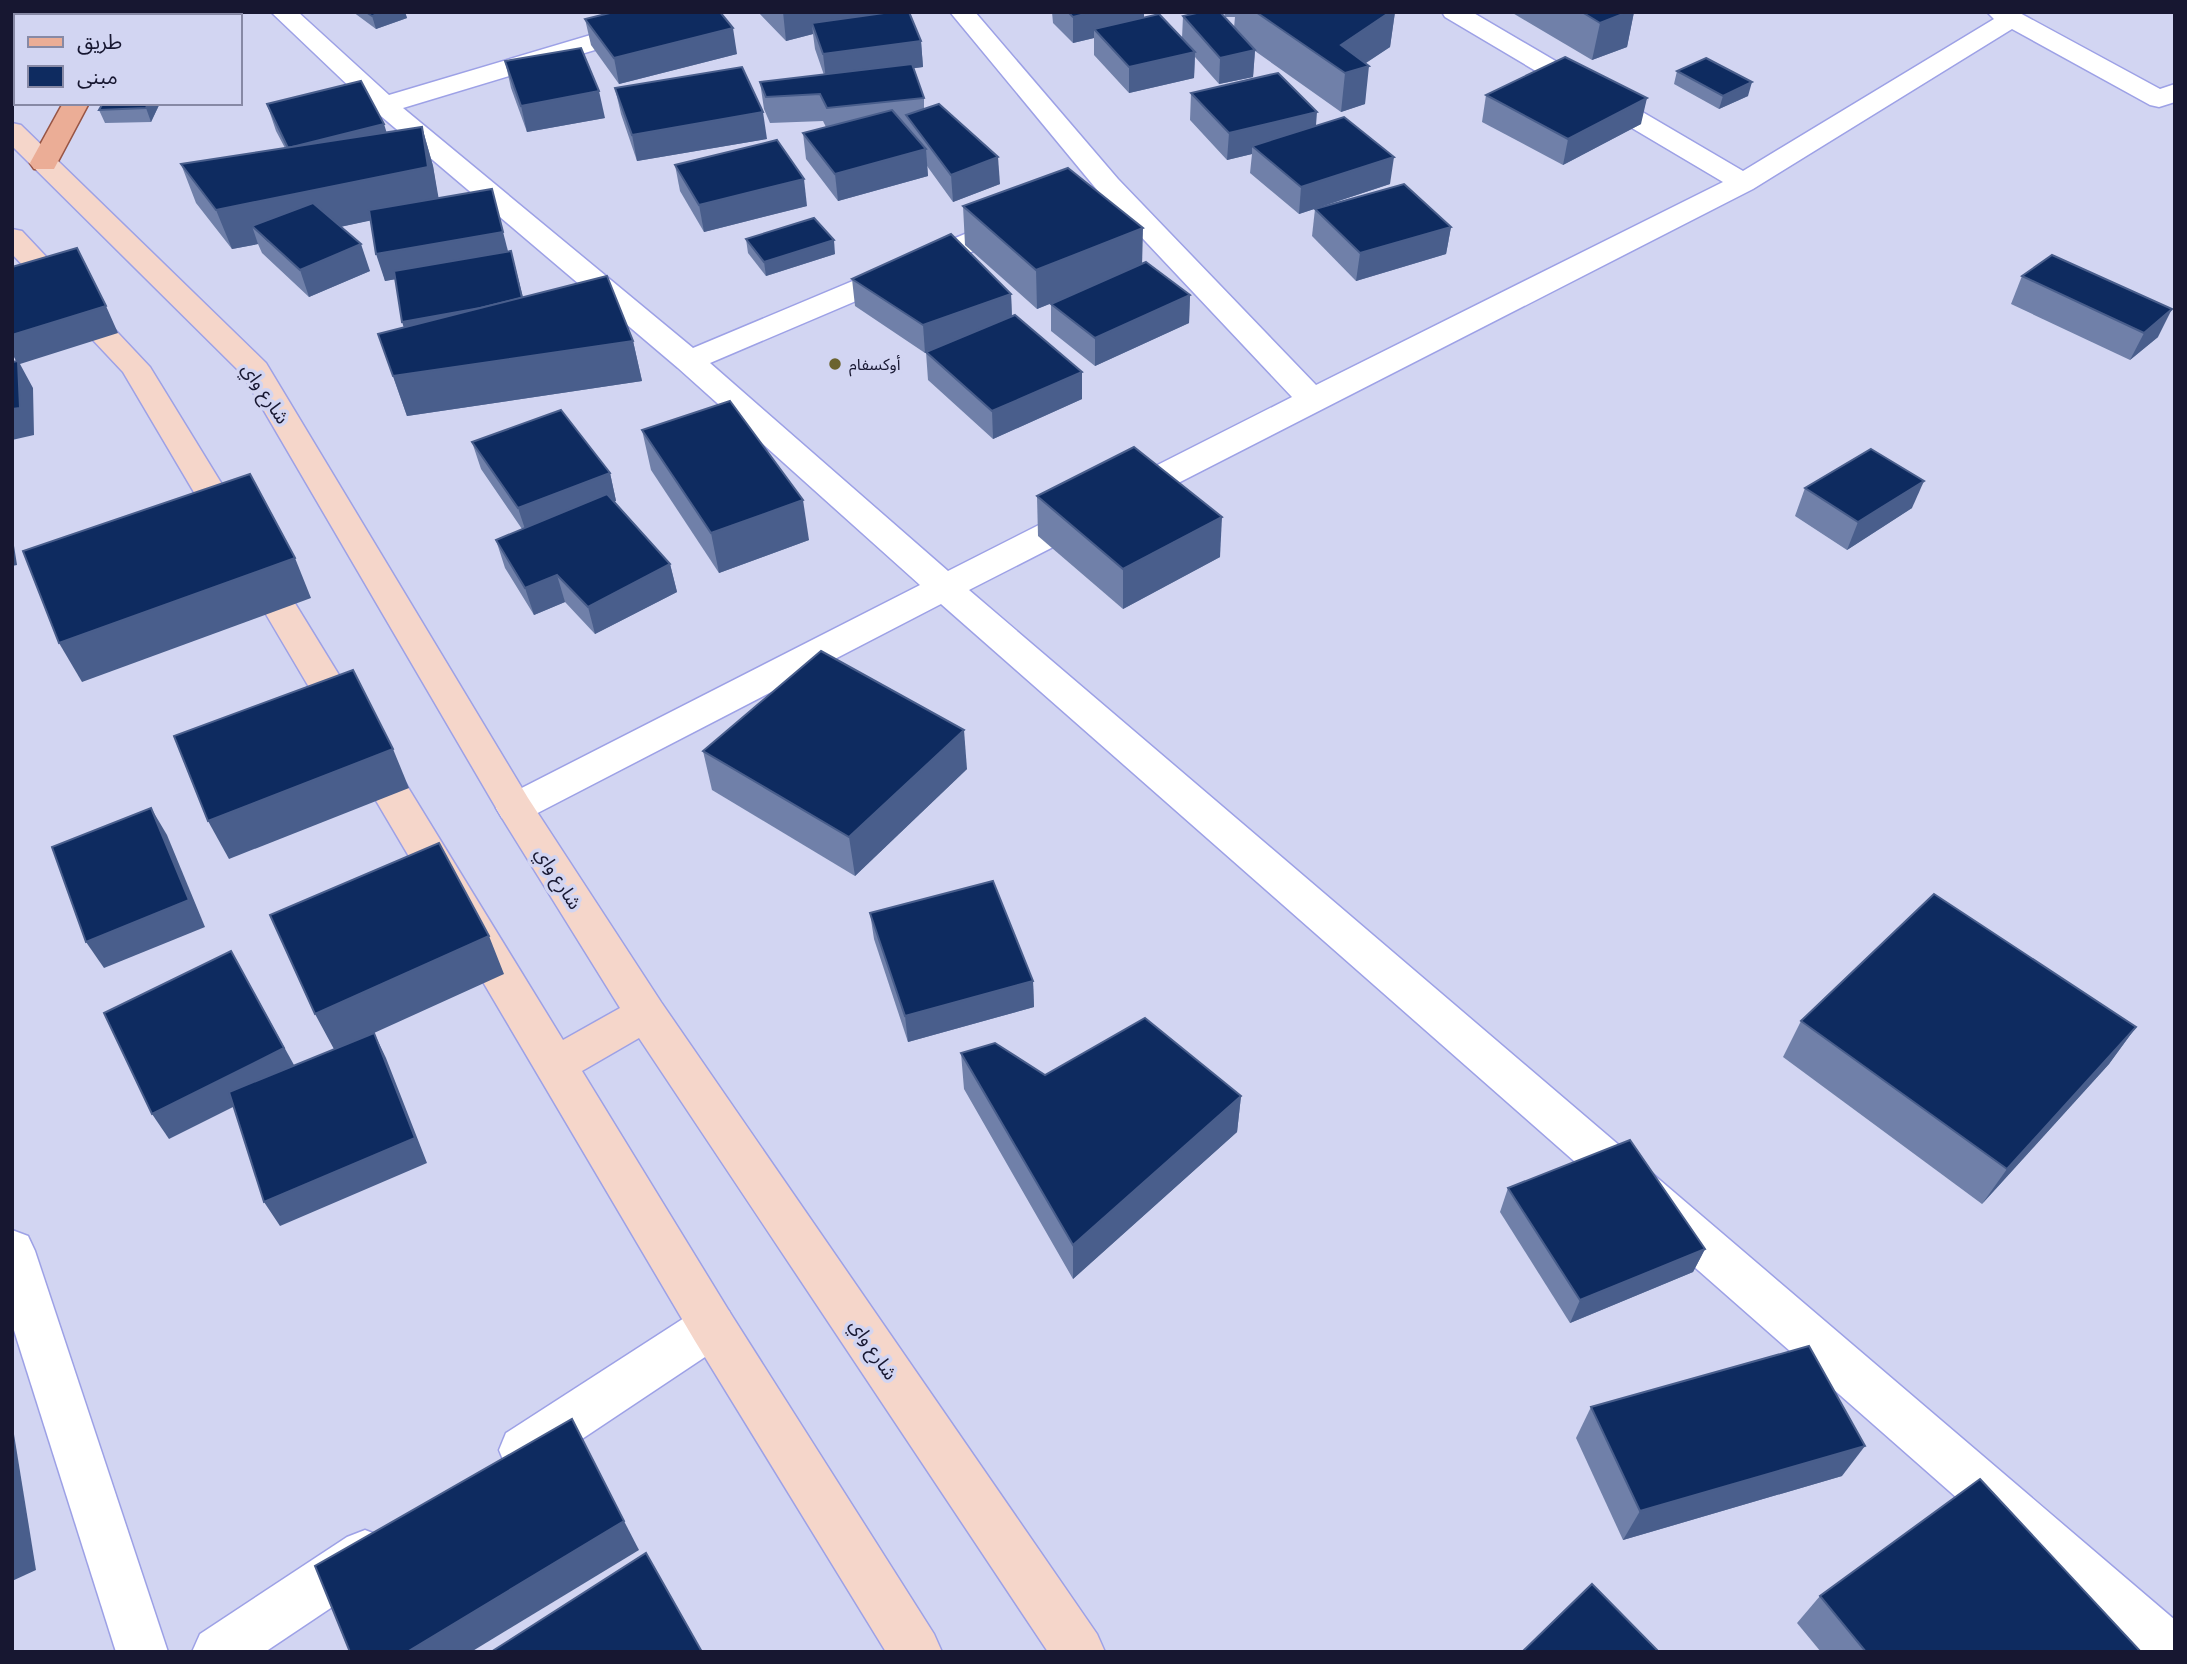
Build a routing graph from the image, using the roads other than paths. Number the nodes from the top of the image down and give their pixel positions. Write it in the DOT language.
graph roads {
  1 [pos="283,12"];
  2 [pos="695,12"];
  3 [pos="962,12"];
  4 [pos="1454,12"];
  5 [pos="2006,16"];
  6 [pos="2175,92"];
  7 [pos="75,105"];
  8 [pos="384,105"];
  9 [pos="12,131"];
  10 [pos="44,163"];
  11 [pos="1744,183"];
  12 [pos="1044,211"];
  13 [pos="12,237"];
  14 [pos="689,361"];
  15 [pos="1312,400"];
  16 [pos="946,589"];
  17 [pos="515,808"];
  18 [pos="646,1014"];
  19 [pos="554,1066"];
  20 [pos="12,1251"];
  21 [pos="712,1326"];
  22 [pos="482,1478"];
  23 [pos="401,1531"];
  24 [pos="142,1652"];
  25 [pos="218,1652"];
  26 [pos="916,1652"];
  27 [pos="1079,1652"];
  28 [pos="2172,1652"];
  1 -- 8 [label="street"];
  2 -- 8 [label="street"];
  3 -- 15 [label="street"];
  4 -- 11 [label="street"];
  5 -- 6 [label="street"];
  5 -- 11 [label="street"];
  7 -- 10 [label="main road"];
  8 -- 14 [label="street"];
  9 -- 10 [label="street, شارع واي"];
  10 -- 17 [label="street, شارع واي"];
  11 -- 15 [label="street"];
  12 -- 14 [label="street"];
  13 -- 19 [label="street"];
  14 -- 16 [label="street"];
  15 -- 16 [label="street"];
  16 -- 17 [label="street"];
  16 -- 28 [label="street"];
  17 -- 18 [label="street, شارع واي"];
  18 -- 19 [label="street"];
  18 -- 27 [label="street, شارع واي"];
  19 -- 21 [label="street"];
  20 -- 24 [label="street"];
  21 -- 22 [label="street"];
  21 -- 26 [label="street"];
  23 -- 25 [label="street"];
}
